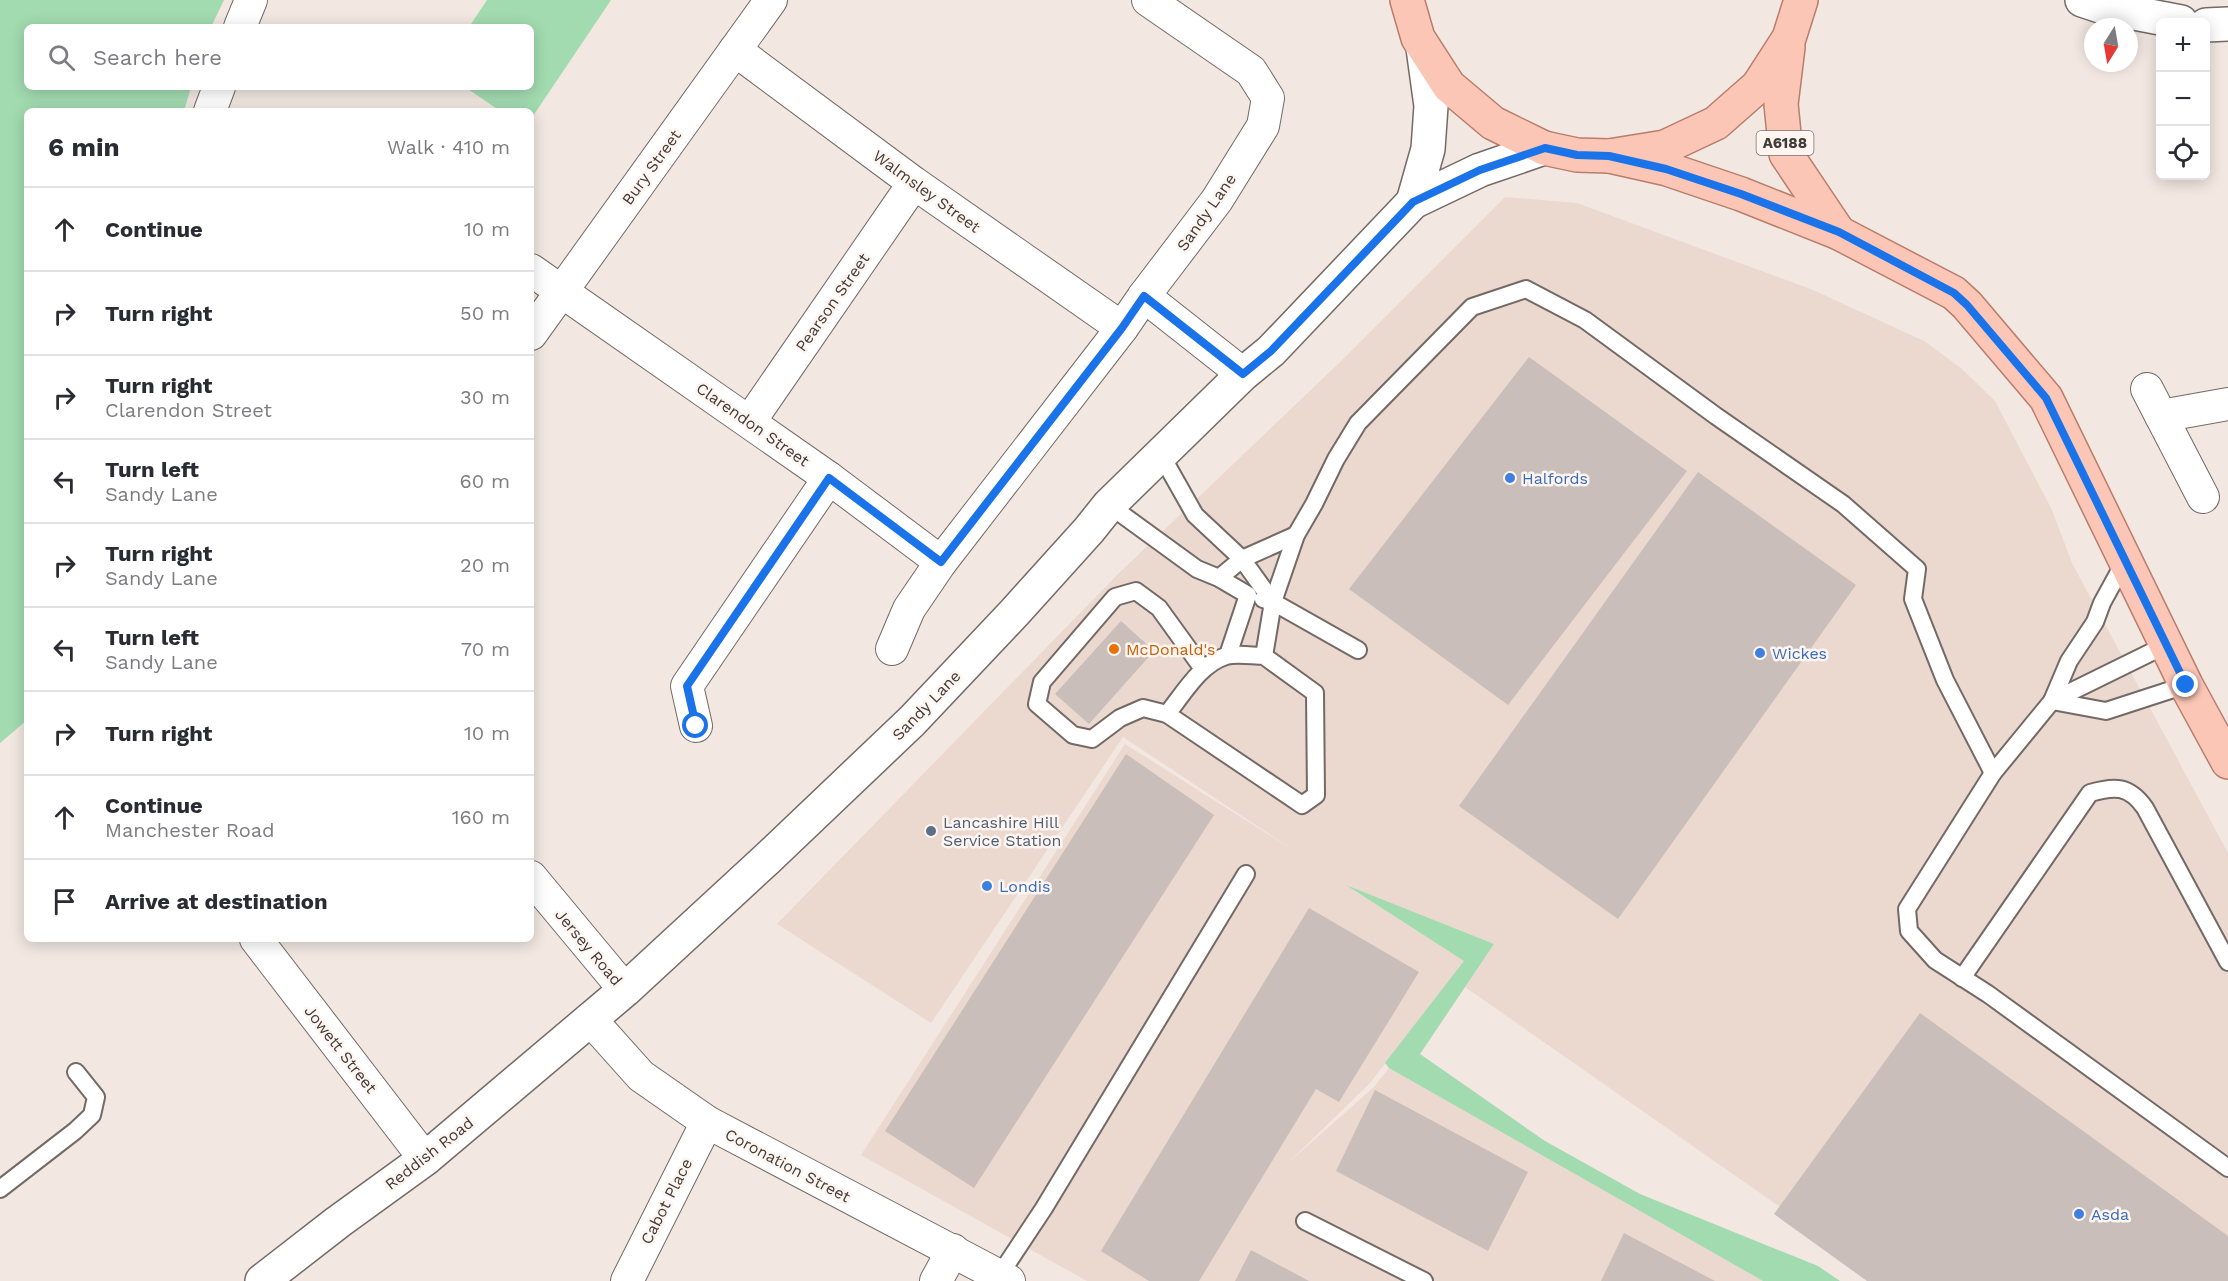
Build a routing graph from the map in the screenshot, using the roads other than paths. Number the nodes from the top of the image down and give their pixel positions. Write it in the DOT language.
graph roads {
  1 [pos="251,0"];
  2 [pos="771,0"];
  3 [pos="1148,0"];
  4 [pos="1385,0"];
  5 [pos="1407,0"];
  6 [pos="1802,0"];
  7 [pos="2082,0"];
  8 [pos="2163,18"];
  9 [pos="241,24"];
  10 [pos="2228,24"];
  11 [pos="2210,25"];
  12 [pos="1789,38"];
  13 [pos="1420,43"];
  14 [pos="735,50"];
  15 [pos="218,90"];
  16 [pos="211,108"];
  17 [pos="1545,148"];
  18 [pos="1609,156"];
  19 [pos="914,183"];
  20 [pos="1413,202"];
  21 [pos="1839,232"];
  22 [pos="534,272"];
  23 [pos="562,291"];
  24 [pos="1144,296"];
  25 [pos="1122,328"];
  26 [pos="534,330"];
  27 [pos="1243,374"];
  28 [pos="2228,404"];
  29 [pos="750,421"];
  30 [pos="1160,453"];
  31 [pos="829,478"];
  32 [pos="2203,497"];
  33 [pos="1109,506"];
  34 [pos="1296,535"];
  35 [pos="1242,559"];
  36 [pos="2126,561"];
  37 [pos="941,562"];
  38 [pos="1219,578"];
  39 [pos="1248,595"];
  40 [pos="1273,602"];
  41 [pos="2166,645"];
  42 [pos="892,649"];
  43 [pos="1358,650"];
  44 [pos="1228,655"];
  45 [pos="1264,656"];
  46 [pos="1203,669"];
  47 [pos="2186,685"];
  48 [pos="2052,701"];
  49 [pos="1167,714"];
  50 [pos="696,726"];
  51 [pos="2228,762"];
  52 [pos="1993,773"];
  53 [pos="1246,874"];
  54 [pos="534,881"];
  55 [pos="258,942"];
  56 [pos="2228,962"];
  57 [pos="1962,978"];
  58 [pos="625,990"];
  59 [pos="590,1019"];
  60 [pos="76,1072"];
  61 [pos="707,1122"];
  62 [pos="425,1159"];
  63 [pos="2228,1168"];
  64 [pos="0,1189"];
  65 [pos="1305,1221"];
  66 [pos="953,1250"];
  67 [pos="1004,1279"];
  68 [pos="262,1281"];
  69 [pos="627,1281"];
  70 [pos="936,1281"];
  71 [pos="1424,1281"];
  1 -- 9 [label="street"];
  2 -- 14 [label="street, Bury Street"];
  3 -- 24 [label="street, Sandy Lane"];
  4 -- 13 [label="main road"];
  5 -- 13 [label="main road"];
  6 -- 12 [label="main road"];
  7 -- 8 [label="main road"];
  10 -- 11 [label="main road"];
  12 -- 18 [label="main road"];
  12 -- 21 [label="main road, A6188"];
  13 -- 17 [label="main road"];
  13 -- 20 [label="main road, Sandy Lane"];
  14 -- 19 [label="street, Walmsley Street"];
  14 -- 23 [label="street, Bury Street"];
  15 -- 16 [label="street"];
  17 -- 18 [label="main road"];
  17 -- 20 [label="main road, Sandy Lane"];
  18 -- 21 [label="main road, A6188"];
  19 -- 25 [label="street, Walmsley Street"];
  19 -- 29 [label="street, Pearson Street"];
  20 -- 27 [label="main road, Sandy Lane"];
  21 -- 36 [label="main road, A6188"];
  22 -- 23 [label="street, Clarendon Street"];
  23 -- 26 [label="street, Bury Street"];
  23 -- 29 [label="street, Clarendon Street"];
  24 -- 25 [label="street, Sandy Lane"];
  24 -- 27 [label="street"];
  25 -- 37 [label="street, Sandy Lane"];
  27 -- 30 [label="main road, Sandy Lane"];
  28 -- 32 [label="street"];
  29 -- 31 [label="street, Clarendon Street"];
  30 -- 33 [label="main road, Sandy Lane"];
  30 -- 35 [label="lane"];
  31 -- 37 [label="street, Clarendon Street"];
  31 -- 50 [label="street"];
  33 -- 38 [label="lane"];
  33 -- 58 [label="main road, Sandy Lane"];
  34 -- 35 [label="lane"];
  34 -- 40 [label="lane"];
  34 -- 52 [label="lane"];
  35 -- 38 [label="lane"];
  35 -- 40 [label="lane"];
  36 -- 41 [label="main road, A6188"];
  36 -- 48 [label="lane"];
  37 -- 42 [label="street, Sandy Lane"];
  38 -- 39 [label="lane"];
  39 -- 40 [label="lane"];
  39 -- 44 [label="lane"];
  40 -- 43 [label="lane"];
  40 -- 45 [label="lane"];
  41 -- 47 [label="main road, A6188"];
  41 -- 48 [label="lane"];
  44 -- 45 [label="lane"];
  44 -- 46 [label="lane"];
  45 -- 49 [label="lane"];
  46 -- 49 [label="lane"];
  46 -- 49 [label="lane"];
  47 -- 48 [label="lane"];
  47 -- 51 [label="main road, A6188"];
  48 -- 52 [label="lane"];
  52 -- 57 [label="lane"];
  53 -- 67 [label="lane"];
  54 -- 58 [label="street, Jersey Road"];
  55 -- 62 [label="street, Jowett Street"];
  56 -- 57 [label="lane"];
  57 -- 63 [label="lane"];
  58 -- 59 [label="main road, Sandy Lane"];
  59 -- 61 [label="street, Coronation Street"];
  59 -- 62 [label="main road, Reddish Road"];
  60 -- 64 [label="lane"];
  61 -- 66 [label="street, Coronation Street"];
  61 -- 69 [label="street, Cabot Place"];
  62 -- 68 [label="main road, Reddish Road"];
  65 -- 71 [label="lane"];
  66 -- 67 [label="street, Coronation Street"];
  66 -- 70 [label="street"];
}
